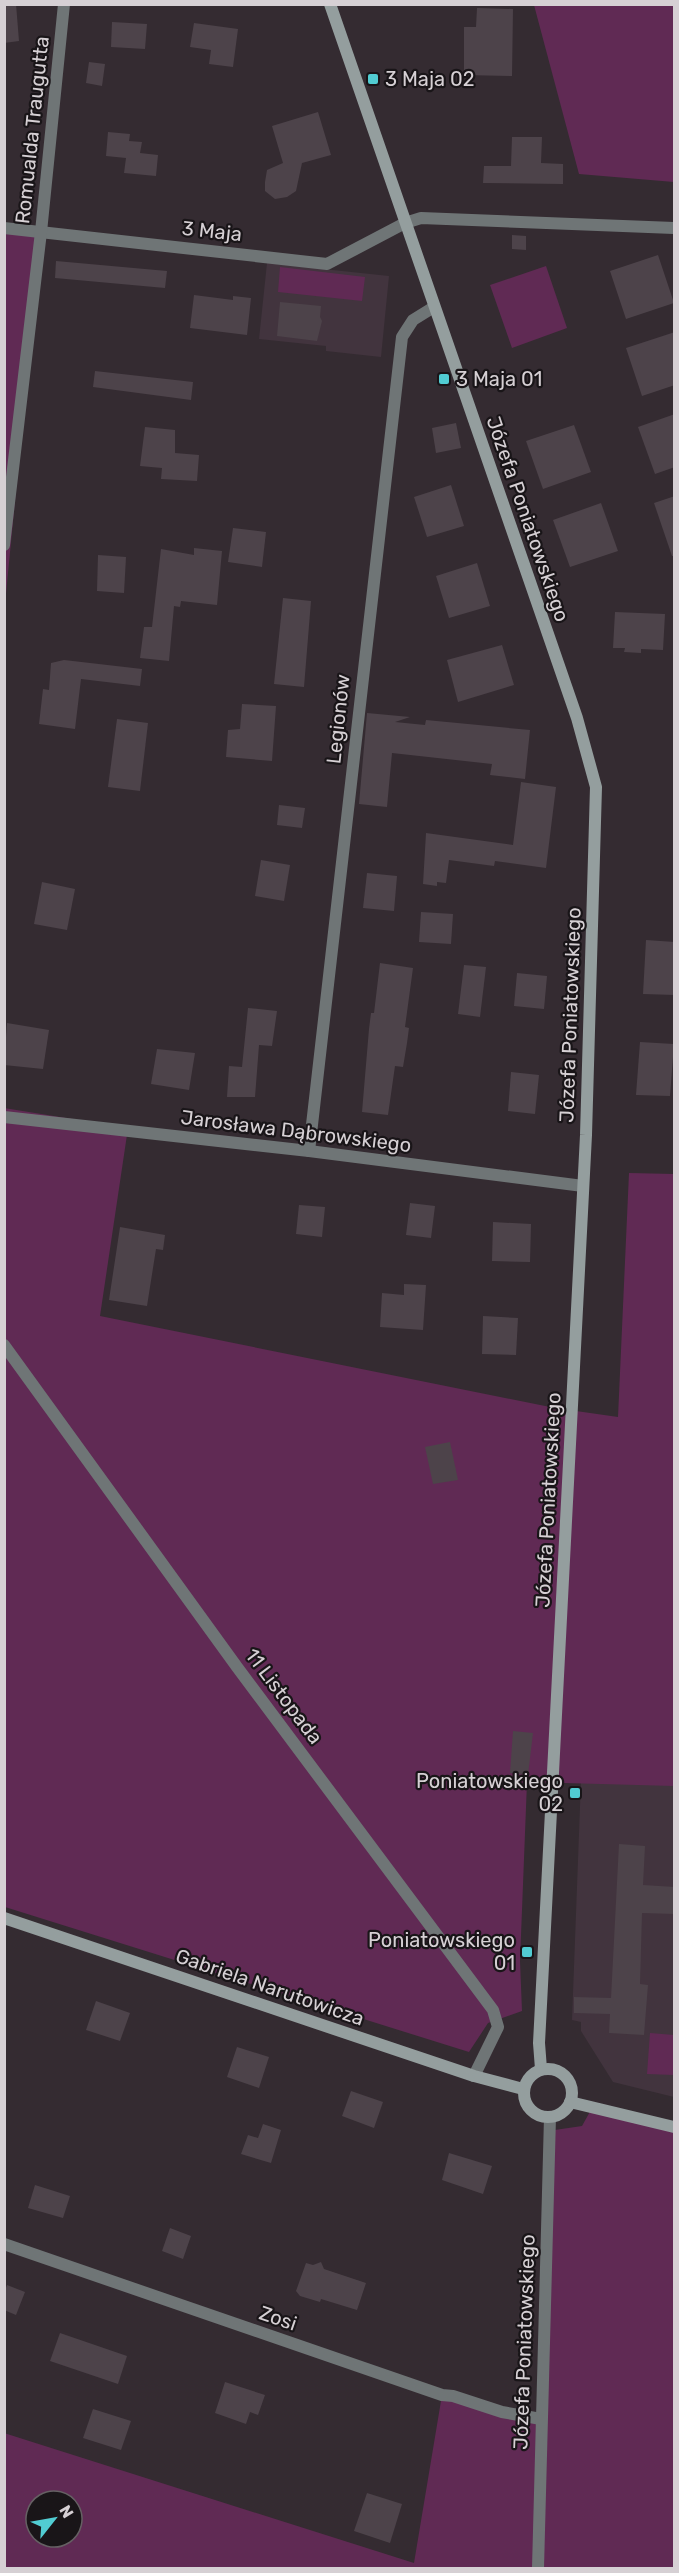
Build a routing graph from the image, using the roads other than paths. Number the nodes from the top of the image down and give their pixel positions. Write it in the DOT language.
graph roads {
  1 [pos="64,4"];
  2 [pos="330,4"];
  3 [pos="405,223"];
  4 [pos="4,228"];
  5 [pos="675,228"];
  6 [pos="41,232"];
  7 [pos="434,307"];
  8 [pos="4,545"];
  9 [pos="4,1117"];
  10 [pos="309,1151"];
  11 [pos="583,1186"];
  12 [pos="4,1345"];
  13 [pos="4,1918"];
  14 [pos="541,2069"];
  15 [pos="474,2076"];
  16 [pos="524,2089"];
  17 [pos="570,2102"];
  18 [pos="550,2118"];
  19 [pos="675,2127"];
  20 [pos="4,2244"];
  21 [pos="541,2420"];
  22 [pos="538,2568"];
  1 -- 6 [label="street, Romualda Traugutta"];
  2 -- 3 [label="street, Józefa Poniatowskiego"];
  3 -- 5 [label="street, 3 Maja"];
  3 -- 6 [label="street, 3 Maja"];
  3 -- 7 [label="street, Józefa Poniatowskiego"];
  4 -- 6 [label="street, 3 Maja"];
  6 -- 8 [label="street, Romualda Traugutta"];
  7 -- 10 [label="street, Legionów"];
  7 -- 11 [label="street, Józefa Poniatowskiego"];
  9 -- 10 [label="street, Jarosława Dąbrowskiego"];
  10 -- 11 [label="street, Jarosława Dąbrowskiego"];
  11 -- 14 [label="street, Józefa Poniatowskiego"];
  12 -- 15 [label="street, 11 Listopada"];
  13 -- 15 [label="street, Gabriela Narutowicza"];
  14 -- 16 [label="street"];
  14 -- 17 [label="street"];
  15 -- 16 [label="street, Gabriela Narutowicza"];
  16 -- 18 [label="street"];
  17 -- 18 [label="street"];
  17 -- 19 [label="street"];
  18 -- 21 [label="street, Józefa Poniatowskiego"];
  20 -- 21 [label="street, Zosi"];
  21 -- 22 [label="street, Józefa Poniatowskiego"];
}
